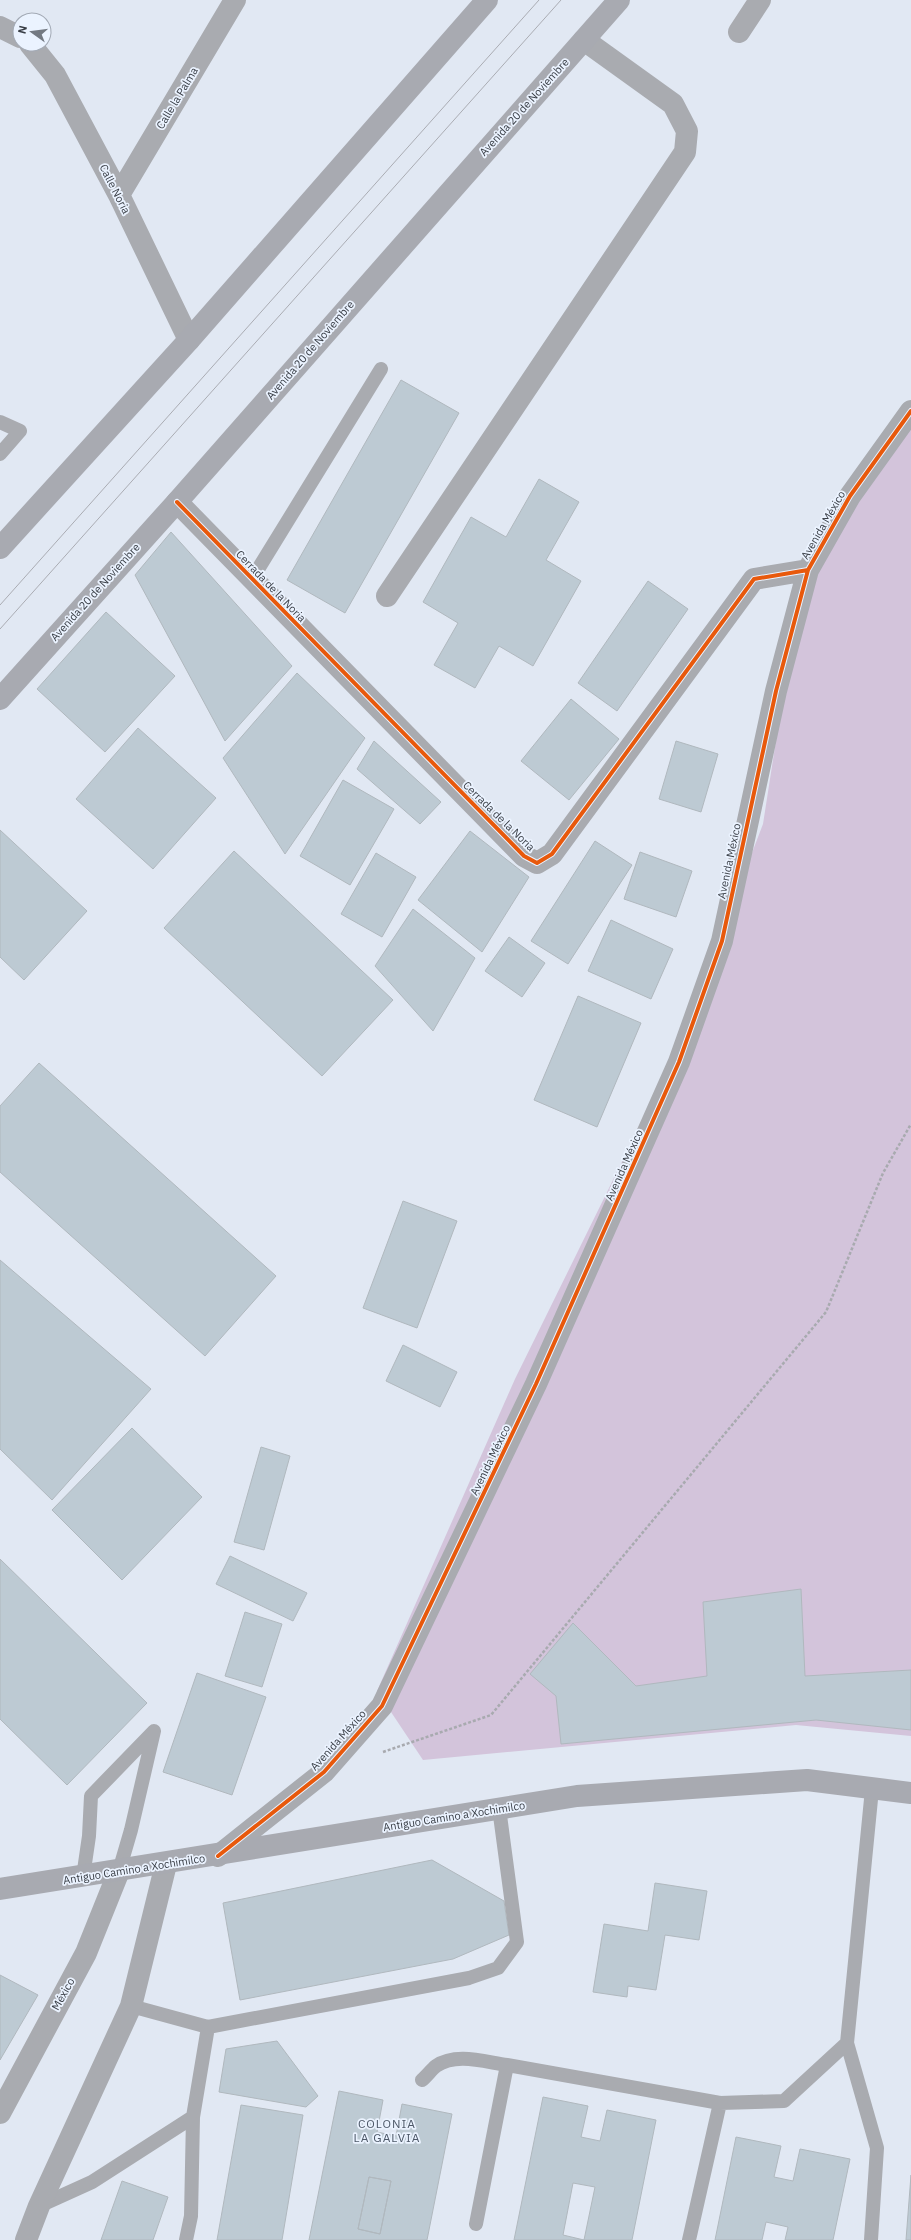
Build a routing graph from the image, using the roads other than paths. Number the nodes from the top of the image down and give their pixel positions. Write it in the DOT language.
graph roads {
  1 [pos="235,0"];
  2 [pos="487,0"];
  3 [pos="619,0"];
  4 [pos="760,0"];
  5 [pos="0,27"];
  6 [pos="739,32"];
  7 [pos="12,33"];
  8 [pos="584,40"];
  9 [pos="37,52"];
  10 [pos="120,195"];
  11 [pos="189,340"];
  12 [pos="381,370"];
  13 [pos="911,411"];
  14 [pos="0,422"];
  15 [pos="0,454"];
  16 [pos="177,502"];
  17 [pos="0,548"];
  18 [pos="808,570"];
  19 [pos="252,579"];
  20 [pos="387,596"];
  21 [pos="0,699"];
  22 [pos="872,1788"];
  23 [pos="911,1793"];
  24 [pos="499,1808"];
  25 [pos="218,1856"];
  26 [pos="166,1864"];
  27 [pos="119,1871"];
  28 [pos="83,1877"];
  29 [pos="0,1890"];
  30 [pos="131,2006"];
  31 [pos="208,2027"];
  32 [pos="847,2043"];
  33 [pos="508,2065"];
  34 [pos="422,2080"];
  35 [pos="720,2103"];
  36 [pos="0,2113"];
  37 [pos="193,2118"];
  38 [pos="39,2206"];
  39 [pos="476,2224"];
  40 [pos="26,2240"];
  41 [pos="186,2240"];
  42 [pos="689,2240"];
  43 [pos="871,2240"];
  1 -- 10 [label="street, Calle la Palma"];
  2 -- 11 [label="main road"];
  3 -- 8 [label="main road, Avenida 20 de Noviembre"];
  4 -- 6 [label="street"];
  5 -- 7 [label="street"];
  8 -- 16 [label="main road, Avenida 20 de Noviembre"];
  8 -- 20 [label="street"];
  9 -- 10 [label="street, Calle Noria"];
  10 -- 11 [label="street, Calle Noria"];
  11 -- 17 [label="main road"];
  12 -- 19 [label="lane"];
  13 -- 18 [label="street, Avenida México"];
  14 -- 15 [label="lane"];
  16 -- 19 [label="street, Cerrada de la Noria"];
  16 -- 21 [label="main road, Avenida 20 de Noviembre"];
  18 -- 19 [label="street, Cerrada de la Noria"];
  18 -- 25 [label="street, Avenida México"];
  22 -- 23 [label="main road, Antiguo Camino a Xochimilco"];
  22 -- 24 [label="main road, Antiguo Camino a Xochimilco"];
  22 -- 32 [label="lane"];
  24 -- 25 [label="main road, Antiguo Camino a Xochimilco"];
  24 -- 31 [label="lane"];
  25 -- 26 [label="main road, Antiguo Camino a Xochimilco"];
  26 -- 27 [label="main road, Antiguo Camino a Xochimilco"];
  26 -- 30 [label="street"];
  27 -- 28 [label="main road, Antiguo Camino a Xochimilco"];
  27 -- 28 [label="lane"];
  27 -- 36 [label="street, México"];
  28 -- 29 [label="main road, Antiguo Camino a Xochimilco"];
  30 -- 31 [label="lane"];
  30 -- 38 [label="street"];
  31 -- 37 [label="lane"];
  32 -- 35 [label="lane"];
  32 -- 43 [label="lane"];
  33 -- 34 [label="lane"];
  33 -- 35 [label="lane"];
  33 -- 39 [label="lane"];
  35 -- 42 [label="lane"];
  37 -- 38 [label="lane"];
  37 -- 41 [label="lane"];
  38 -- 40 [label="street"];
}
